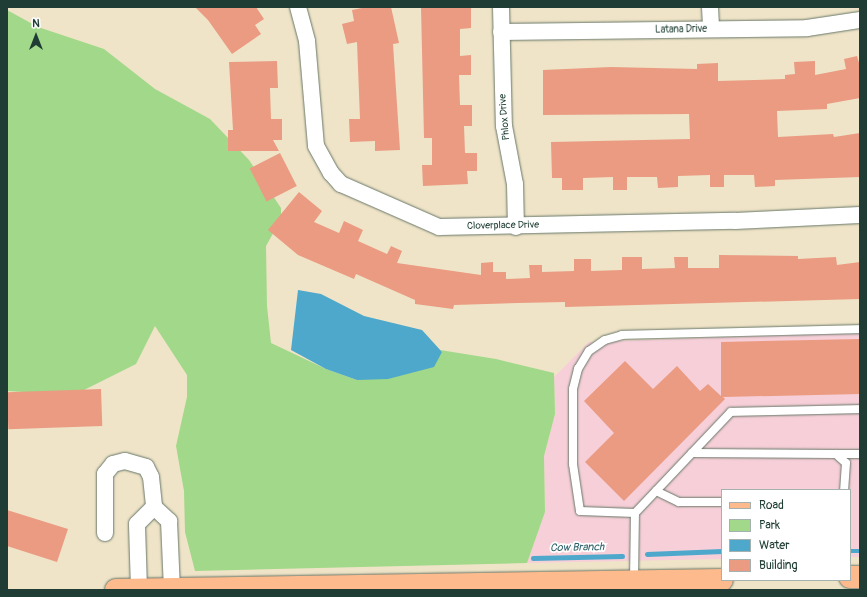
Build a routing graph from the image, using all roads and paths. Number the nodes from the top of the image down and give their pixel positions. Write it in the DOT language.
graph roads {
  1 [pos="298,7"];
  2 [pos="501,7"];
  3 [pos="710,7"];
  4 [pos="860,20"];
  5 [pos="711,30"];
  6 [pos="501,32"];
  7 [pos="860,215"];
  8 [pos="516,227"];
  9 [pos="860,329"];
  10 [pos="860,409"];
  11 [pos="692,453"];
  12 [pos="836,454"];
  13 [pos="860,454"];
  14 [pos="844,489"];
  15 [pos="656,491"];
  16 [pos="721,502"];
  17 [pos="154,507"];
  18 [pos="635,513"];
  19 [pos="104,533"];
  20 [pos="721,580"];
  21 [pos="634,586"];
  22 [pos="172,588"];
  23 [pos="139,589"];
  24 [pos="116,590"];
  1 -- 8 [label="street, Cloverplace Drive"];
  2 -- 6 [label="street, Phlox Drive"];
  3 -- 5 [label="street"];
  4 -- 5 [label="street, Latana Drive"];
  5 -- 6 [label="street, Latana Drive"];
  6 -- 8 [label="street, Phlox Drive"];
  7 -- 8 [label="street, Cloverplace Drive"];
  9 -- 18 [label="lane"];
  10 -- 11 [label="lane"];
  11 -- 12 [label="lane"];
  11 -- 15 [label="lane"];
  12 -- 13 [label="lane"];
  12 -- 14 [label="lane"];
  15 -- 16 [label="lane"];
  15 -- 18 [label="lane"];
  17 -- 19 [label="street"];
  17 -- 22 [label="street"];
  17 -- 23 [label="street"];
  18 -- 21 [label="lane"];
  20 -- 21 [label="main road"];
  21 -- 22 [label="main road"];
  22 -- 23 [label="main road"];
  23 -- 24 [label="main road"];
}
